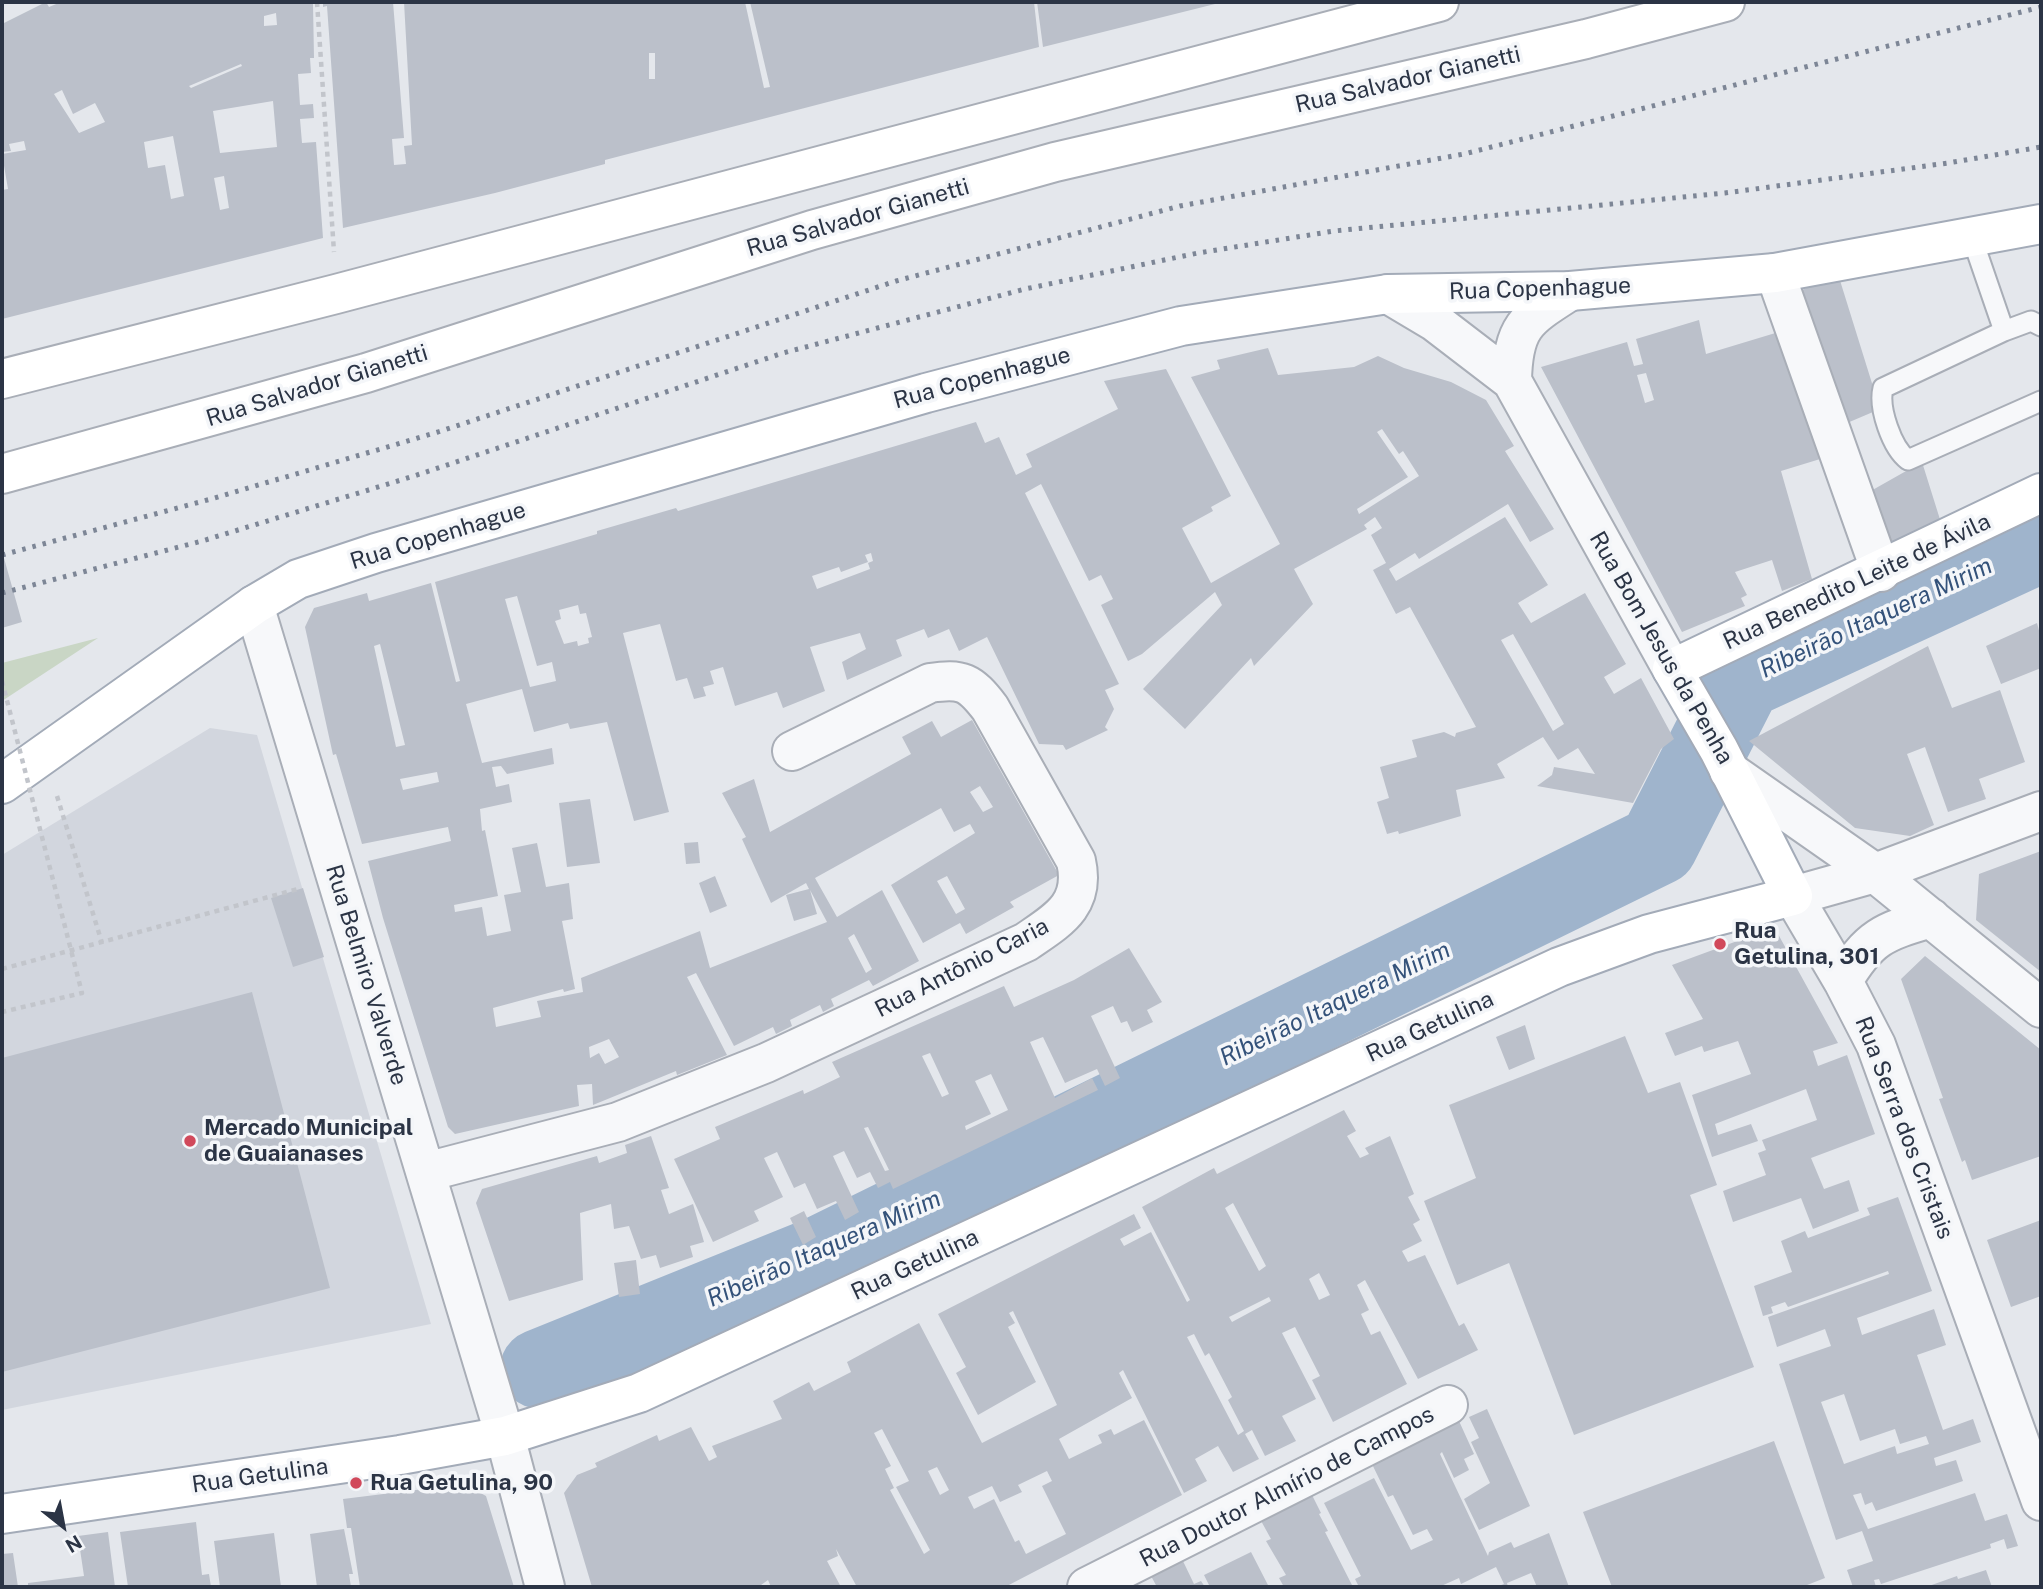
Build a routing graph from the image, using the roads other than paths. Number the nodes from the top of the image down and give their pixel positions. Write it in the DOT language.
graph roads {
  1 [pos="1436,2"];
  2 [pos="1725,2"];
  3 [pos="2041,224"];
  4 [pos="1971,235"];
  5 [pos="1775,272"];
  6 [pos="1570,291"];
  7 [pos="1388,295"];
  8 [pos="2041,326"];
  9 [pos="2004,331"];
  10 [pos="2,379"];
  11 [pos="1512,381"];
  12 [pos="2041,401"];
  13 [pos="2,474"];
  14 [pos="2041,493"];
  15 [pos="1881,572"];
  16 [pos="254,605"];
  17 [pos="1680,683"];
  18 [pos="792,751"];
  19 [pos="1724,761"];
  20 [pos="2,783"];
  21 [pos="2041,811"];
  22 [pos="1875,873"];
  23 [pos="1793,897"];
  24 [pos="1931,918"];
  25 [pos="1843,981"];
  26 [pos="2041,1008"];
  27 [pos="426,1172"];
  28 [pos="1448,1405"];
  29 [pos="505,1436"];
  30 [pos="2041,1501"];
  31 [pos="2,1514"];
  32 [pos="545,1587"];
  33 [pos="1087,1587"];
  1 -- 10 [label="main road"];
  2 -- 13 [label="main road, Rua Salvador Gianetti"];
  3 -- 4 [label="main road, Rua Copenhague"];
  4 -- 5 [label="main road, Rua Copenhague"];
  4 -- 9 [label="lane"];
  5 -- 6 [label="main road, Rua Copenhague"];
  5 -- 15 [label="street"];
  6 -- 7 [label="main road, Rua Copenhague"];
  6 -- 11 [label="street"];
  7 -- 11 [label="street, Rua Bom Jesus da Penha"];
  7 -- 16 [label="main road, Rua Copenhague"];
  8 -- 9 [label="lane"];
  9 -- 12 [label="lane"];
  11 -- 17 [label="street, Rua Bom Jesus da Penha"];
  14 -- 15 [label="main road, Rua Benedito Leite de Ávila"];
  15 -- 17 [label="main road, Rua Benedito Leite de Ávila"];
  16 -- 20 [label="main road, Rua Copenhague"];
  16 -- 27 [label="street, Rua Belmiro Valverde"];
  17 -- 19 [label="main road, Rua Bom Jesus da Penha"];
  18 -- 27 [label="street, Rua Antônio Caria"];
  19 -- 22 [label="street, Rua Bom Jesus da Penha"];
  19 -- 23 [label="main road, Rua Serra dos Cristais"];
  21 -- 22 [label="street"];
  22 -- 23 [label="street"];
  22 -- 24 [label="street, Rua Bom Jesus da Penha"];
  23 -- 25 [label="street, Rua Serra dos Cristais"];
  23 -- 29 [label="main road, Rua Getulina"];
  24 -- 25 [label="street"];
  24 -- 26 [label="street, Rua Bom Jesus da Penha"];
  25 -- 30 [label="street, Rua Serra dos Cristais"];
  27 -- 29 [label="street, Rua Belmiro Valverde"];
  28 -- 33 [label="street, Rua Doutor Almírio de Campos"];
  29 -- 31 [label="main road, Rua Getulina"];
  29 -- 32 [label="street, Rua Belmiro Valverde"];
}
